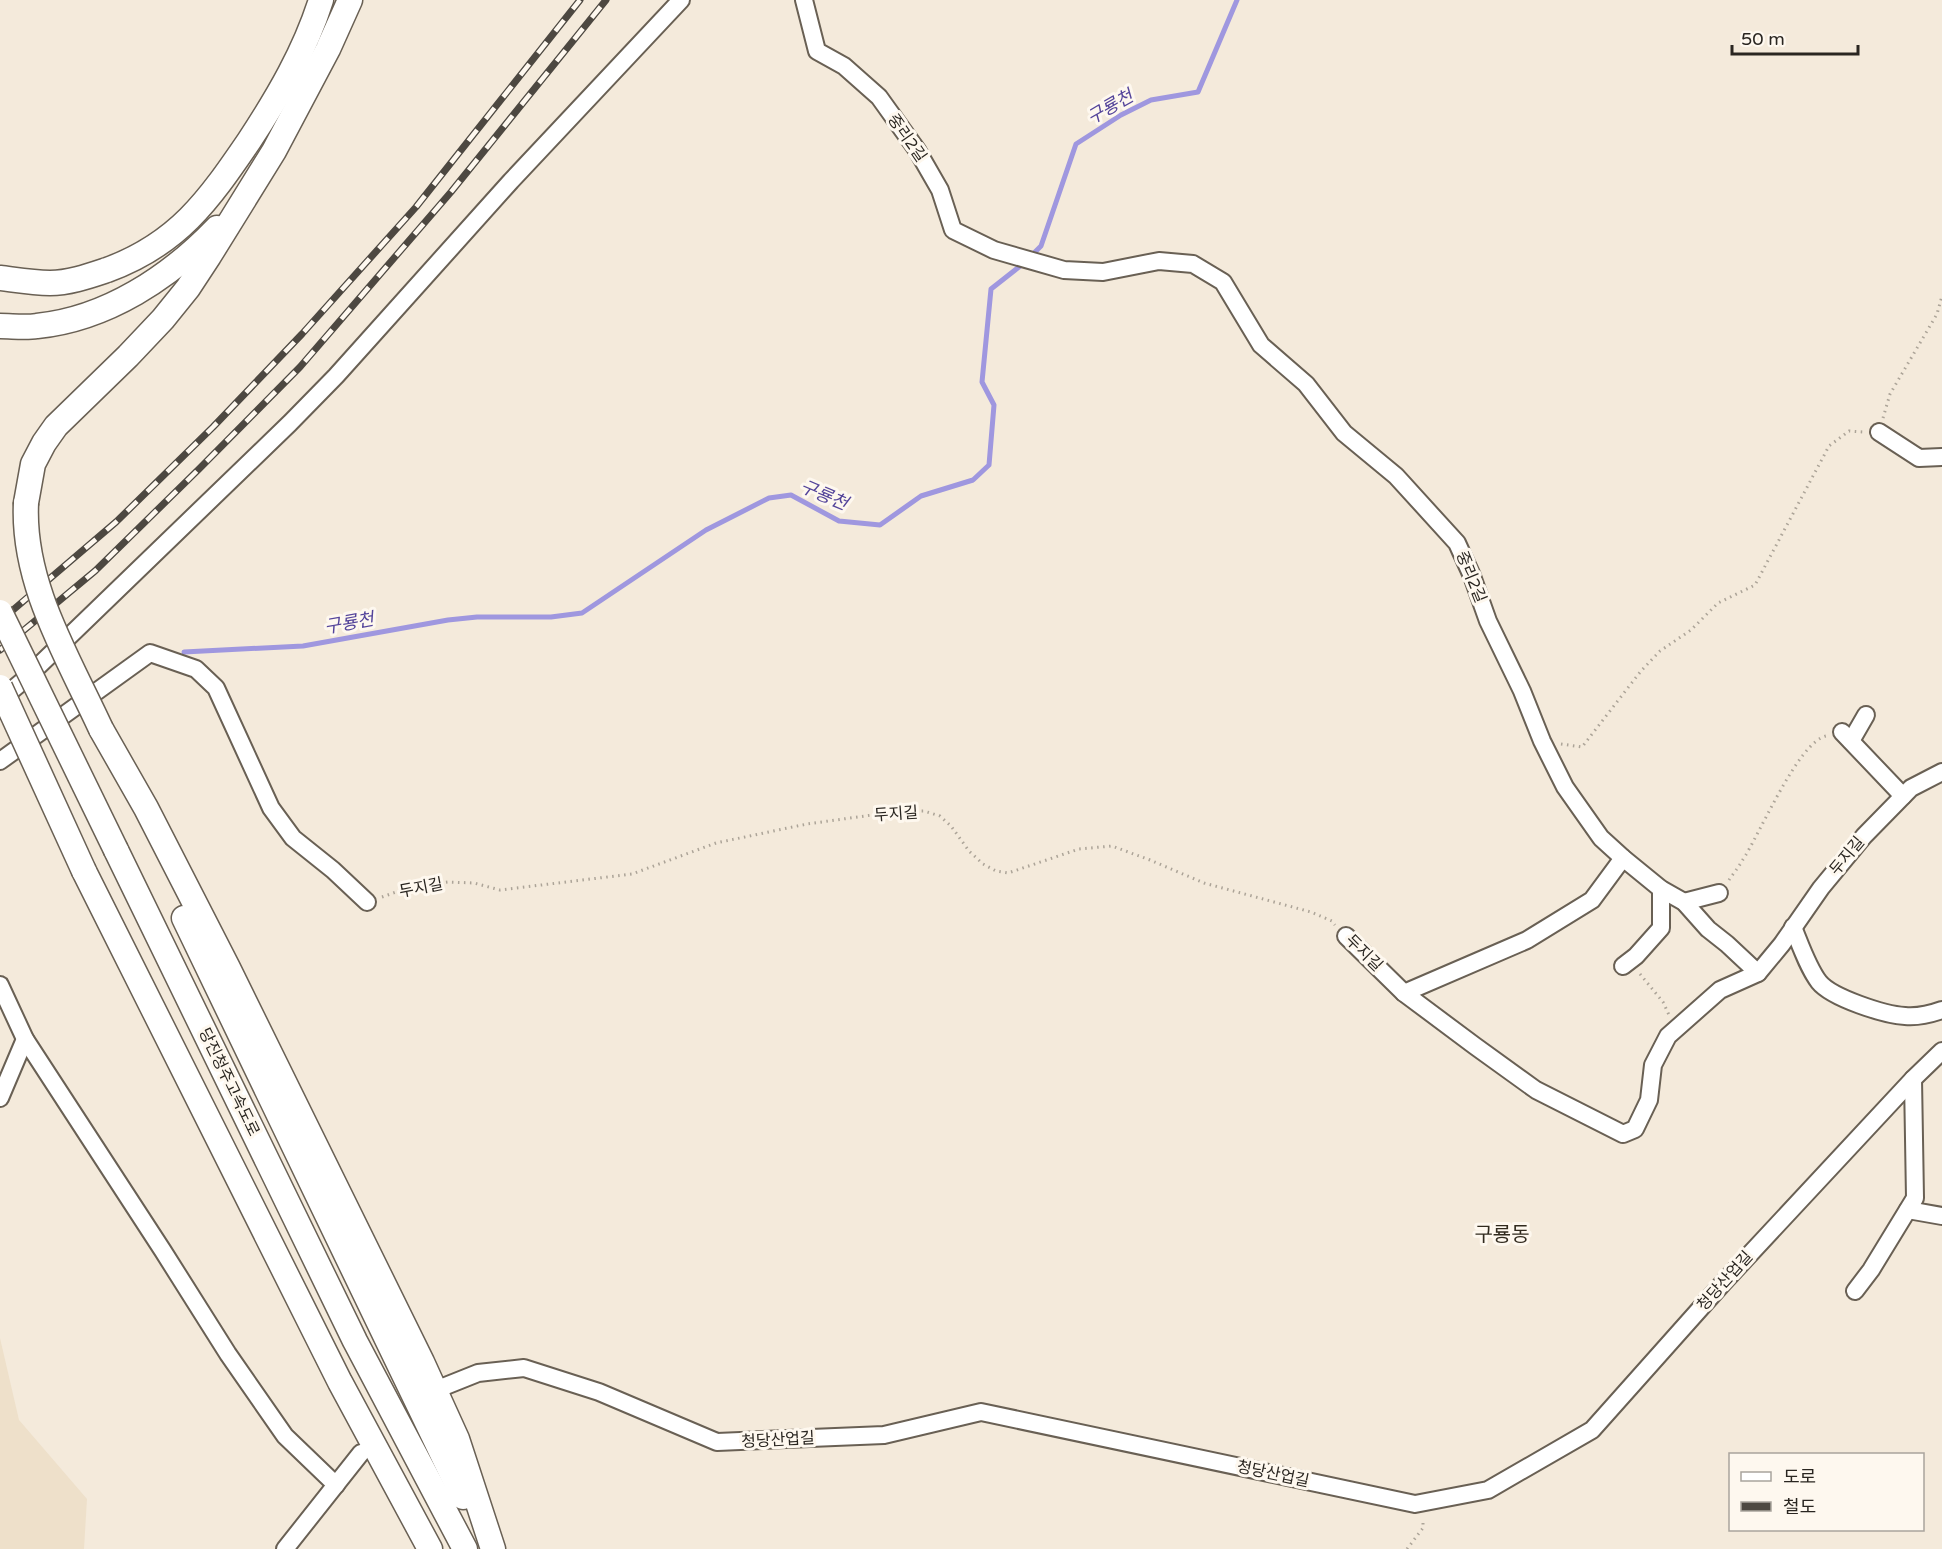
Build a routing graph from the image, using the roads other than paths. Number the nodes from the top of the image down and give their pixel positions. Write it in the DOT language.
graph roads {
  1 [pos="321,0"];
  2 [pos="350,0"];
  3 [pos="681,0"];
  4 [pos="804,0"];
  5 [pos="240,205"];
  6 [pos="0,278"];
  7 [pos="0,326"];
  8 [pos="1879,432"];
  9 [pos="1942,457"];
  10 [pos="0,612"];
  11 [pos="3,696"];
  12 [pos="1866,715"];
  13 [pos="0,761"];
  14 [pos="1942,772"];
  15 [pos="1903,796"];
  16 [pos="1623,858"];
  17 [pos="1662,889"];
  18 [pos="1719,893"];
  19 [pos="367,902"];
  20 [pos="1684,902"];
  21 [pos="1793,927"];
  22 [pos="1346,936"];
  23 [pos="1627,963"];
  24 [pos="1758,973"];
  25 [pos="0,985"];
  26 [pos="1404,993"];
  27 [pos="1942,1010"];
  28 [pos="25,1039"];
  29 [pos="1942,1052"];
  30 [pos="1913,1079"];
  31 [pos="0,1098"];
  32 [pos="1908,1210"];
  33 [pos="1942,1216"];
  34 [pos="1855,1291"];
  35 [pos="443,1387"];
  36 [pos="361,1453"];
  37 [pos="336,1485"];
  38 [pos="285,1549"];
  39 [pos="430,1549"];
  40 [pos="465,1549"];
  41 [pos="491,1549"];
  1 -- 6 [label="highway"];
  2 -- 5 [label="highway"];
  3 -- 11 [label="street"];
  4 -- 16 [label="street, 중리2길"];
  5 -- 7 [label="highway"];
  5 -- 41 [label="highway, bridge"];
  8 -- 9 [label="street"];
  10 -- 40 [label="highway, 당진청주고속도로, bridge"];
  11 -- 39 [label="highway, bridge"];
  12 -- 15 [label="street"];
  13 -- 19 [label="street"];
  14 -- 15 [label="street, 두지길"];
  15 -- 21 [label="street, 두지길"];
  16 -- 17 [label="street, 중리2길"];
  16 -- 26 [label="street"];
  17 -- 20 [label="street, 중리2길"];
  17 -- 23 [label="street"];
  18 -- 20 [label="street"];
  20 -- 24 [label="street, 중리2길"];
  21 -- 24 [label="street, 두지길"];
  21 -- 27 [label="street"];
  22 -- 26 [label="street, 두지길"];
  24 -- 26 [label="street, 두지길"];
  25 -- 28 [label="street"];
  28 -- 31 [label="street"];
  28 -- 37 [label="street"];
  29 -- 30 [label="street, 청당산업길"];
  30 -- 32 [label="street"];
  30 -- 35 [label="street, 청당산업길"];
  32 -- 33 [label="street"];
  32 -- 34 [label="street"];
  36 -- 37 [label="street"];
  37 -- 38 [label="street"];
}
